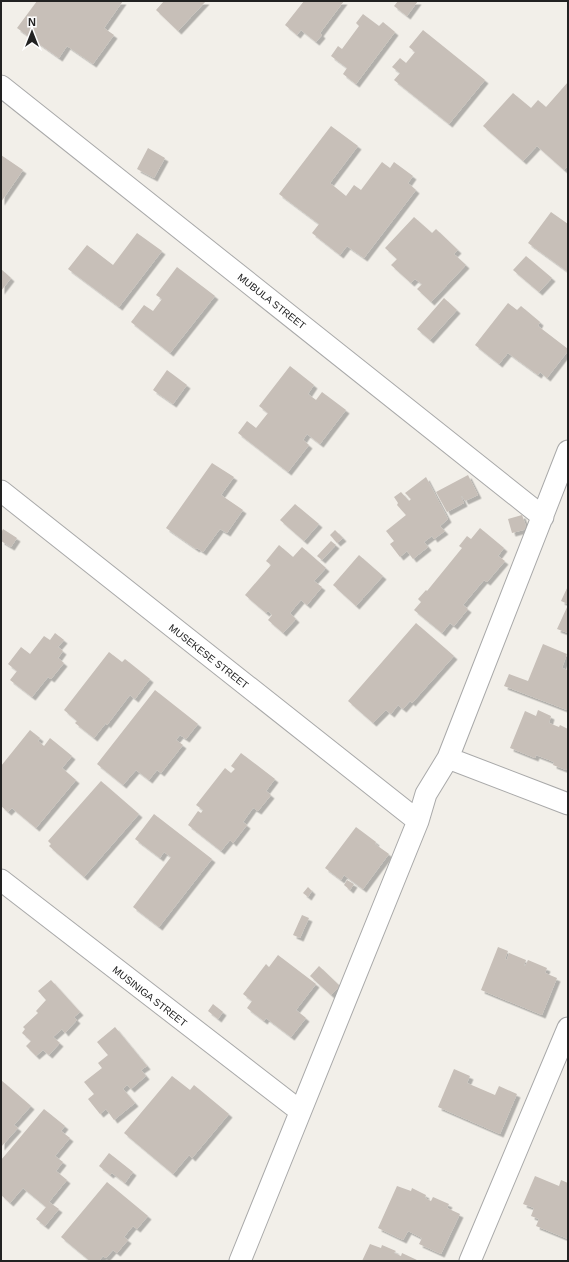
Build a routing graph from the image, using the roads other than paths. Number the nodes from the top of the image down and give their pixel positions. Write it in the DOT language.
graph roads {
  1 [pos="1,86"];
  2 [pos="568,451"];
  3 [pos="1,491"];
  4 [pos="543,517"];
  5 [pos="448,758"];
  6 [pos="568,804"];
  7 [pos="418,821"];
  8 [pos="1,880"];
  9 [pos="568,1028"];
  10 [pos="300,1111"];
  11 [pos="240,1261"];
  12 [pos="470,1261"];
  1 -- 4 [label="street, MUBULA STREET"];
  2 -- 4 [label="street"];
  3 -- 7 [label="street, MUSEKESE STREET"];
  4 -- 5 [label="street"];
  5 -- 6 [label="street"];
  5 -- 7 [label="street"];
  7 -- 10 [label="street"];
  8 -- 10 [label="street, MUSINIGA STREET"];
  9 -- 12 [label="street"];
  10 -- 11 [label="street"];
}
